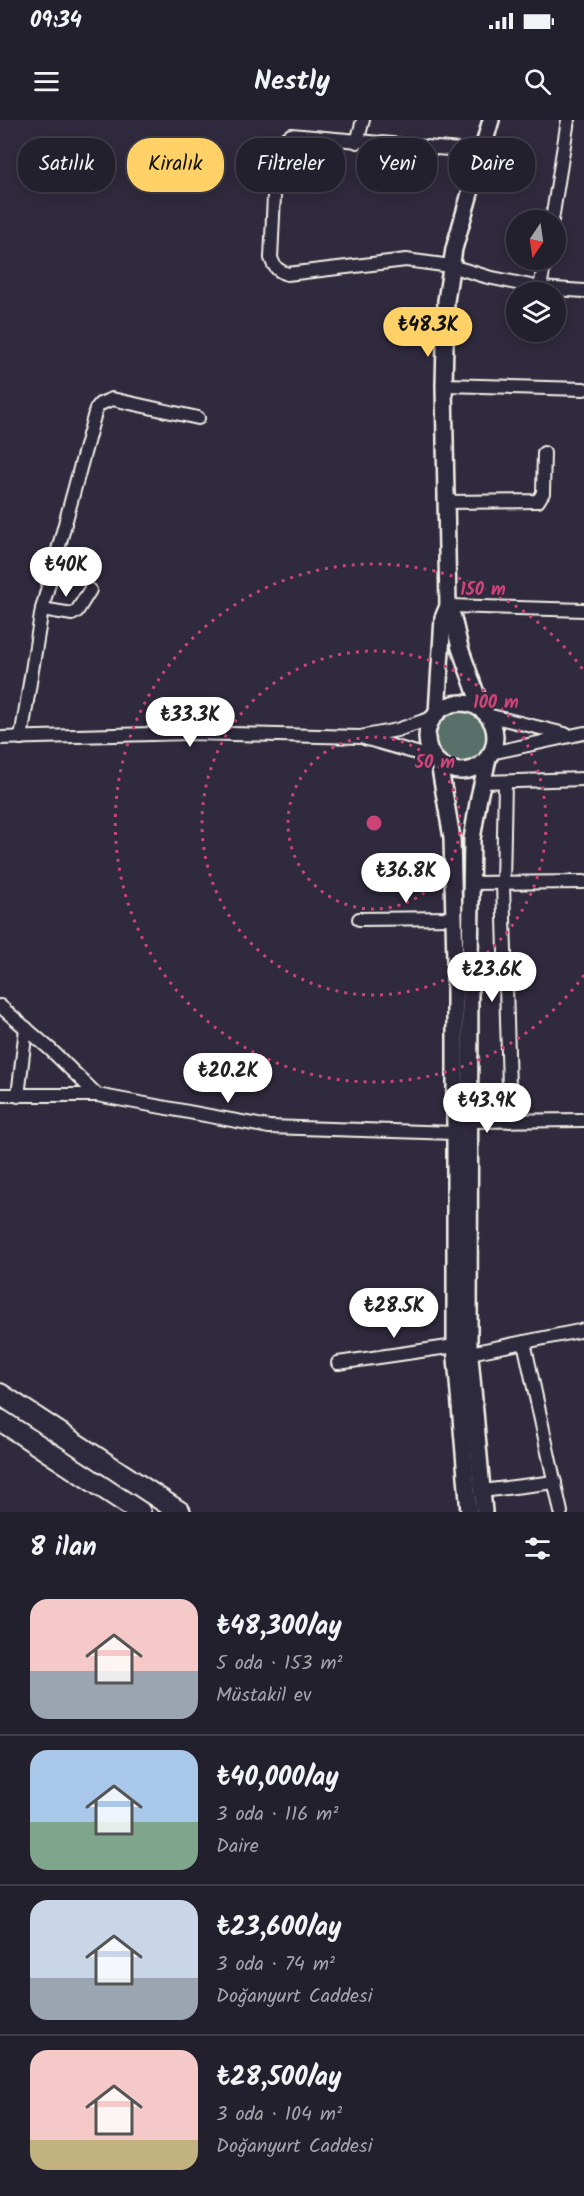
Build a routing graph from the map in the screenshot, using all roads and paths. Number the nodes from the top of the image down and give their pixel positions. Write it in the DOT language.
graph roads {
  1 [pos="363,120"];
  2 [pos="491,120"];
  3 [pos="568,120"];
  4 [pos="358,138"];
  5 [pos="486,138"];
  6 [pos="357,142"];
  7 [pos="471,192"];
  8 [pos="554,210"];
  9 [pos="450,266"];
  10 [pos="515,282"];
  11 [pos="566,290"];
  12 [pos="584,291"];
  13 [pos="444,385"];
  14 [pos="584,389"];
  15 [pos="198,418"];
  16 [pos="543,453"];
  17 [pos="445,502"];
  18 [pos="90,590"];
  19 [pos="448,606"];
  20 [pos="42,609"];
  21 [pos="584,610"];
  22 [pos="485,713"];
  23 [pos="434,715"];
  24 [pos="584,734"];
  25 [pos="569,735"];
  26 [pos="360,737"];
  27 [pos="0,738"];
  28 [pos="21,738"];
  29 [pos="490,754"];
  30 [pos="437,761"];
  31 [pos="584,779"];
  32 [pos="483,782"];
  33 [pos="505,782"];
  34 [pos="584,882"];
  35 [pos="471,883"];
  36 [pos="503,884"];
  37 [pos="454,918"];
  38 [pos="359,920"];
  39 [pos="0,1006"];
  40 [pos="26,1028"];
  41 [pos="0,1095"];
  42 [pos="97,1095"];
  43 [pos="18,1096"];
  44 [pos="584,1120"];
  45 [pos="470,1121"];
  46 [pos="510,1121"];
  47 [pos="455,1133"];
  48 [pos="584,1330"];
  49 [pos="524,1342"];
  50 [pos="454,1346"];
  51 [pos="470,1353"];
  52 [pos="338,1362"];
  53 [pos="0,1394"];
  54 [pos="0,1420"];
  55 [pos="555,1482"];
  56 [pos="482,1491"];
  57 [pos="140,1512"];
  58 [pos="180,1512"];
  59 [pos="469,1512"];
  60 [pos="484,1512"];
  61 [pos="561,1512"];
  1 -- 4 [label="street"];
  2 -- 5 [label="street"];
  3 -- 8 [label="street"];
  6 -- 9 [label="street"];
  7 -- 9 [label="street"];
  9 -- 10 [label="street"];
  9 -- 13 [label="street"];
  11 -- 12 [label="street"];
  13 -- 14 [label="street"];
  13 -- 17 [label="street"];
  15 -- 20 [label="street"];
  16 -- 17 [label="street"];
  17 -- 19 [label="street"];
  18 -- 20 [label="street"];
  19 -- 21 [label="street"];
  19 -- 22 [label="street"];
  19 -- 23 [label="street"];
  20 -- 28 [label="street"];
  22 -- 23 [label="street"];
  22 -- 25 [label="street"];
  22 -- 29 [label="street"];
  23 -- 26 [label="street"];
  23 -- 30 [label="street"];
  24 -- 25 [label="street"];
  25 -- 29 [label="street"];
  26 -- 28 [label="street"];
  26 -- 30 [label="street"];
  27 -- 28 [label="street"];
  29 -- 30 [label="street"];
  29 -- 32 [label="street"];
  30 -- 37 [label="street"];
  31 -- 33 [label="street"];
  32 -- 33 [label="street"];
  32 -- 35 [label="street"];
  33 -- 36 [label="street"];
  34 -- 36 [label="street"];
  35 -- 36 [label="street"];
  35 -- 45 [label="street"];
  36 -- 46 [label="street"];
  37 -- 38 [label="street"];
  37 -- 47 [label="street"];
  39 -- 40 [label="street"];
  40 -- 42 [label="street"];
  40 -- 43 [label="street"];
  41 -- 43 [label="street"];
  42 -- 43 [label="street"];
  42 -- 47 [label="street"];
  44 -- 46 [label="street"];
  45 -- 46 [label="street"];
  45 -- 51 [label="street"];
  47 -- 50 [label="street"];
  48 -- 49 [label="street"];
  49 -- 51 [label="street"];
  49 -- 55 [label="street"];
  50 -- 52 [label="street"];
  50 -- 59 [label="street"];
  51 -- 56 [label="street"];
  53 -- 58 [label="main road"];
  54 -- 57 [label="main road"];
  55 -- 56 [label="street"];
  55 -- 61 [label="street"];
  56 -- 60 [label="street"];
}
